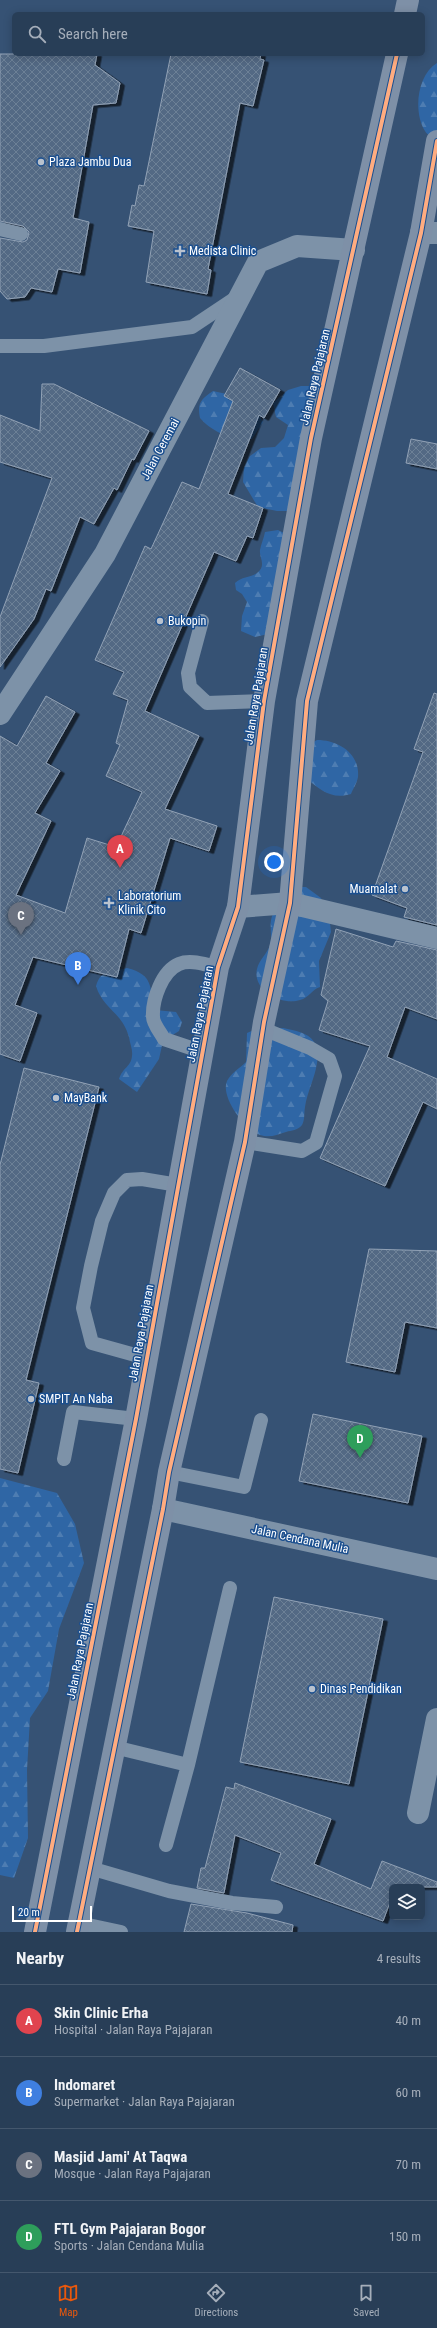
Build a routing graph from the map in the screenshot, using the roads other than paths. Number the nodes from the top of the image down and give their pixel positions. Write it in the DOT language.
graph roads {
  1 [pos="408,0"];
  2 [pos="405,12"];
  3 [pos="397,56"];
  4 [pos="437,141"];
  5 [pos="0,229"];
  6 [pos="429,233"];
  7 [pos="20,234"];
  8 [pos="354,250"];
  9 [pos="244,293"];
  10 [pos="0,346"];
  11 [pos="202,621"];
  12 [pos="264,701"];
  13 [pos="0,714"];
  14 [pos="290,903"];
  15 [pos="238,907"];
  16 [pos="437,938"];
  17 [pos="218,967"];
  18 [pos="264,1022"];
  19 [pos="203,1052"];
  20 [pos="245,1142"];
  21 [pos="178,1185"];
  22 [pos="146,1358"];
  23 [pos="136,1419"];
  24 [pos="261,1420"];
  25 [pos="64,1459"];
  26 [pos="169,1472"];
  27 [pos="164,1509"];
  28 [pos="437,1569"];
  29 [pos="230,1588"];
  30 [pos="437,1719"];
  31 [pos="114,1748"];
  32 [pos="188,1765"];
  33 [pos="418,1813"];
  34 [pos="166,1845"];
  35 [pos="90,1868"];
  36 [pos="276,1907"];
  37 [pos="78,1927"];
  38 [pos="35,1932"];
  39 [pos="121,1932"];
  1 -- 2 [label="highway"];
  3 -- 8 [label="highway, Jalan Raya Pajajaran"];
  4 -- 6 [label="highway"];
  5 -- 7 [label="lane"];
  6 -- 14 [label="highway"];
  8 -- 9 [label="street, Jalan Ceremai"];
  8 -- 12 [label="highway, Jalan Raya Pajajaran"];
  9 -- 10 [label="lane"];
  9 -- 13 [label="street, Jalan Ceremai"];
  11 -- 12 [label="lane"];
  12 -- 15 [label="highway, Jalan Raya Pajajaran"];
  14 -- 15 [label="street"];
  14 -- 16 [label="street"];
  14 -- 18 [label="highway"];
  15 -- 17 [label="highway, Jalan Raya Pajajaran"];
  17 -- 19 [label="highway, Jalan Raya Pajajaran"];
  17 -- 19 [label="lane"];
  18 -- 20 [label="highway"];
  18 -- 20 [label="lane"];
  19 -- 21 [label="highway, Jalan Raya Pajajaran"];
  20 -- 26 [label="highway"];
  21 -- 22 [label="highway, Jalan Raya Pajajaran"];
  21 -- 22 [label="lane"];
  22 -- 23 [label="highway, Jalan Raya Pajajaran"];
  23 -- 25 [label="lane"];
  23 -- 38 [label="highway, Jalan Raya Pajajaran"];
  24 -- 26 [label="lane"];
  26 -- 27 [label="highway"];
  27 -- 28 [label="street, Jalan Cendana Mulia"];
  27 -- 31 [label="highway"];
  29 -- 32 [label="lane"];
  30 -- 33 [label="street"];
  31 -- 32 [label="lane"];
  31 -- 35 [label="highway"];
  32 -- 34 [label="lane"];
  35 -- 36 [label="lane"];
  35 -- 37 [label="highway"];
  37 -- 39 [label="lane"];
}
